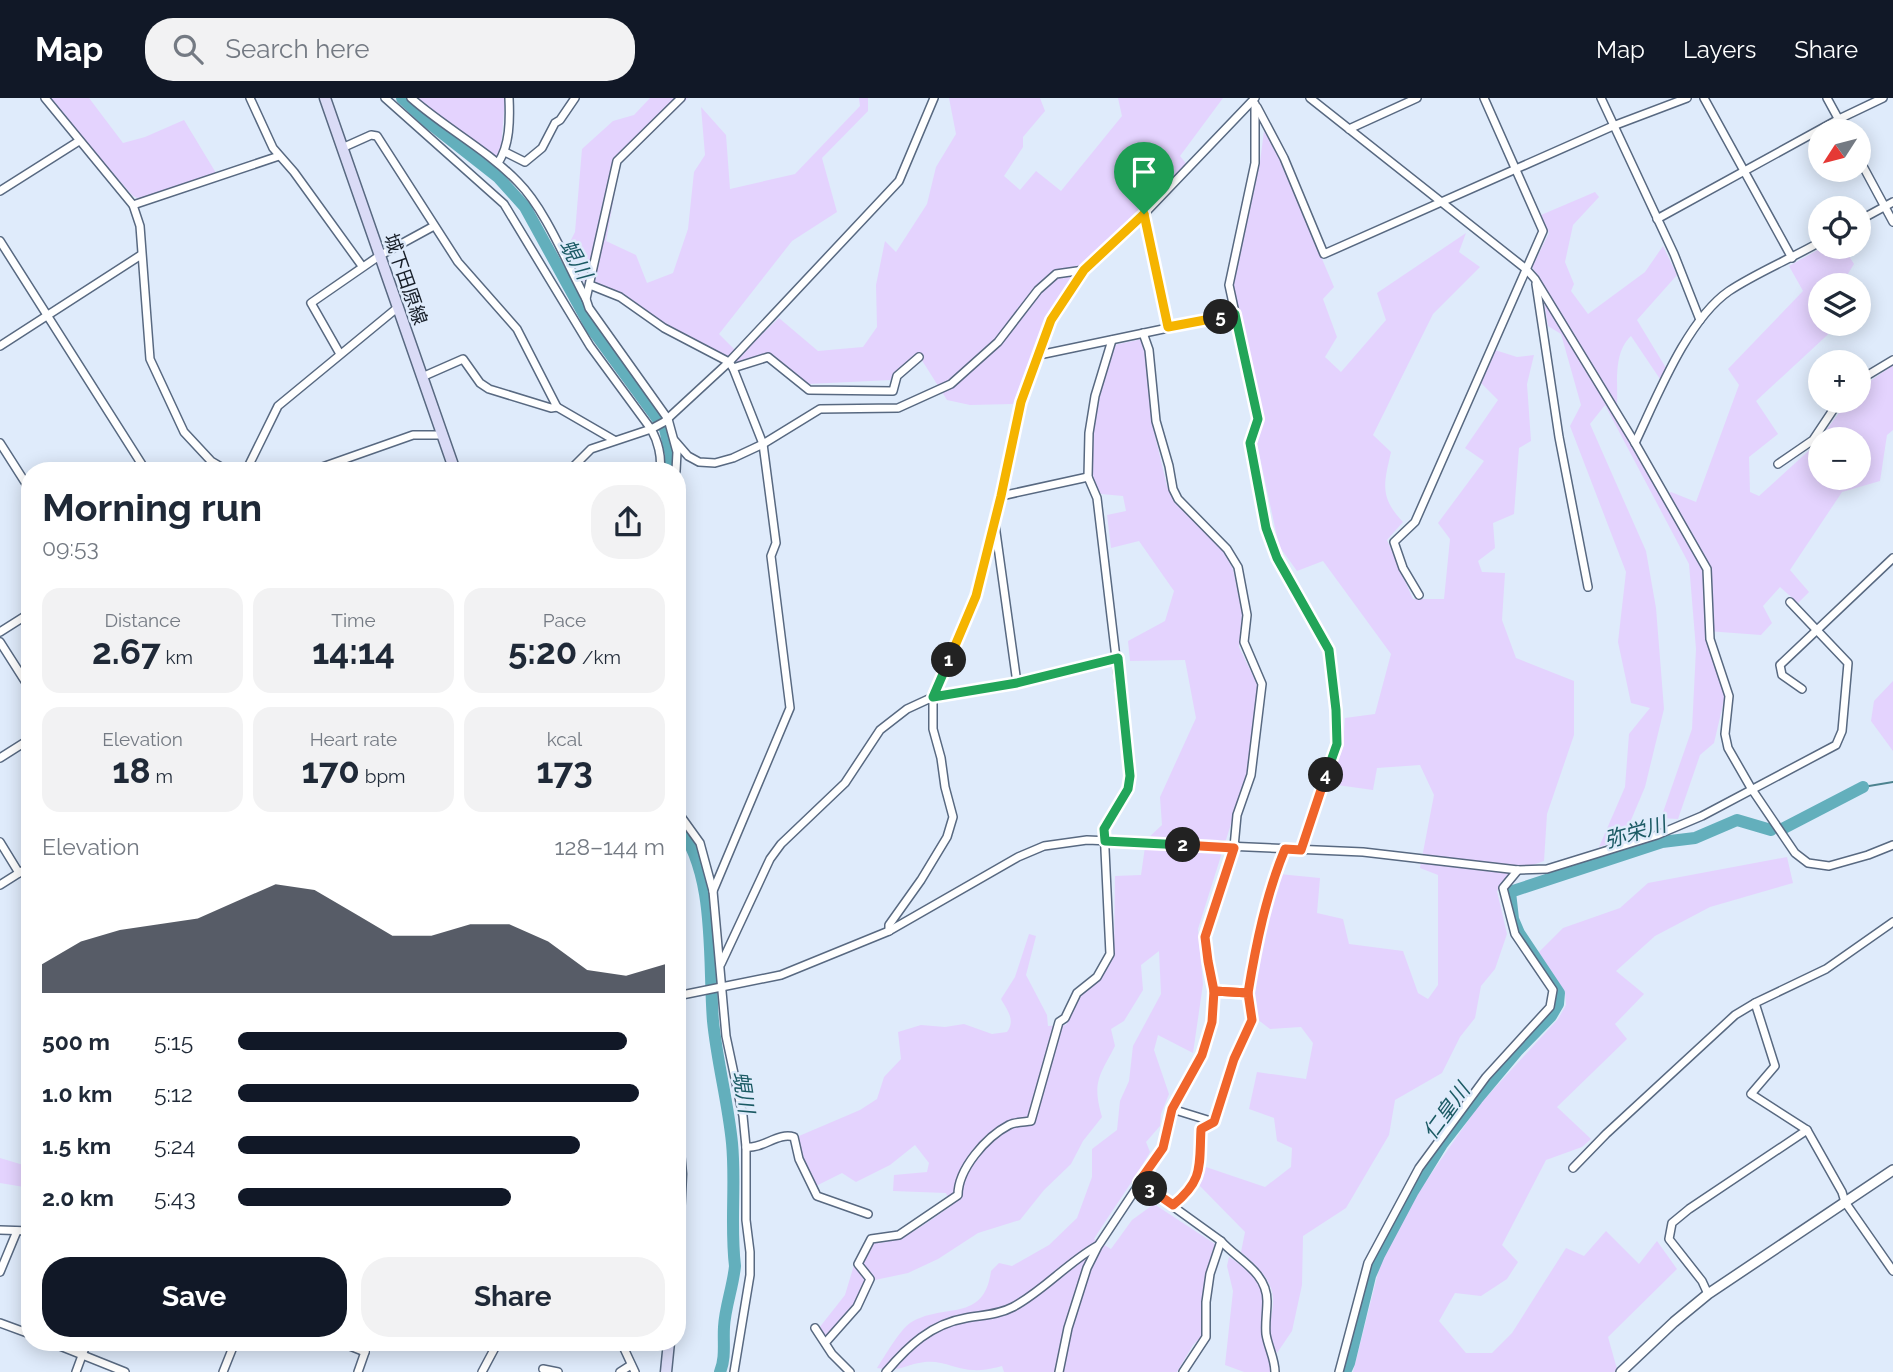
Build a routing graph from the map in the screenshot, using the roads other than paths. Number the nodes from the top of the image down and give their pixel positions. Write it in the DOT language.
graph roads {
  1 [pos="45,98"];
  2 [pos="250,98"];
  3 [pos="325,98"];
  4 [pos="385,98"];
  5 [pos="411,98"];
  6 [pos="509,98"];
  7 [pos="575,98"];
  8 [pos="681,98"];
  9 [pos="934,98"];
  10 [pos="1310,98"];
  11 [pos="1417,98"];
  12 [pos="1483,98"];
  13 [pos="1601,98"];
  14 [pos="1687,98"];
  15 [pos="1704,98"];
  16 [pos="1827,98"];
  17 [pos="1883,98"];
  18 [pos="1254,101"];
  19 [pos="1839,119"];
  20 [pos="1613,126"];
  21 [pos="1349,129"];
  22 [pos="1808,136"];
  23 [pos="79,141"];
  24 [pos="342,148"];
  25 [pos="505,152"];
  26 [pos="279,156"];
  27 [pos="498,163"];
  28 [pos="1516,169"];
  29 [pos="1744,171"];
  30 [pos="1871,181"];
  31 [pos="0,191"];
  32 [pos="1441,201"];
  33 [pos="1893,202"];
  34 [pos="133,205"];
  35 [pos="1885,207"];
  36 [pos="1144,214"];
  37 [pos="1871,214"];
  38 [pos="1657,219"];
  39 [pos="1893,222"];
  40 [pos="434,226"];
  41 [pos="0,241"];
  42 [pos="1808,249"];
  43 [pos="141,255"];
  44 [pos="379,256"];
  45 [pos="1793,258"];
  46 [pos="362,266"];
  47 [pos="1526,269"];
  48 [pos="1084,270"];
  49 [pos="1535,279"];
  50 [pos="590,285"];
  51 [pos="586,299"];
  52 [pos="397,308"];
  53 [pos="1235,314"];
  54 [pos="47,315"];
  55 [pos="1700,320"];
  56 [pos="1168,327"];
  57 [pos="1143,333"];
  58 [pos="1112,340"];
  59 [pos="0,346"];
  60 [pos="340,354"];
  61 [pos="1039,355"];
  62 [pos="919,357"];
  63 [pos="1893,359"];
  64 [pos="731,365"];
  65 [pos="1871,373"];
  66 [pos="422,377"];
  67 [pos="557,407"];
  68 [pos="1831,413"];
  69 [pos="666,420"];
  70 [pos="653,428"];
  71 [pos="442,435"];
  72 [pos="614,440"];
  73 [pos="675,441"];
  74 [pos="0,443"];
  75 [pos="1634,443"];
  76 [pos="763,444"];
  77 [pos="140,462"];
  78 [pos="213,462"];
  79 [pos="250,462"];
  80 [pos="336,462"];
  81 [pos="452,462"];
  82 [pos="578,462"];
  83 [pos="661,462"];
  84 [pos="676,462"];
  85 [pos="1778,464"];
  86 [pos="21,476"];
  87 [pos="1088,477"];
  88 [pos="1001,496"];
  89 [pos="994,521"];
  90 [pos="1893,558"];
  91 [pos="1588,587"];
  92 [pos="1419,595"];
  93 [pos="1790,602"];
  94 [pos="21,618"];
  95 [pos="1818,629"];
  96 [pos="0,632"];
  97 [pos="0,642"];
  98 [pos="1118,658"];
  99 [pos="21,675"];
  100 [pos="1017,683"];
  101 [pos="1802,689"];
  102 [pos="933,697"];
  103 [pos="21,745"];
  104 [pos="0,758"];
  105 [pos="1751,788"];
  106 [pos="686,824"];
  107 [pos="1105,841"];
  108 [pos="0,842"];
  109 [pos="1893,845"];
  110 [pos="1234,848"];
  111 [pos="1285,849"];
  112 [pos="1301,850"];
  113 [pos="1518,870"];
  114 [pos="19,873"];
  115 [pos="0,884"];
  116 [pos="713,891"];
  117 [pos="1893,922"];
  118 [pos="889,930"];
  119 [pos="721,964"];
  120 [pos="719,988"];
  121 [pos="1214,991"];
  122 [pos="1248,993"];
  123 [pos="686,994"];
  124 [pos="1755,1003"];
  125 [pos="1172,1109"];
  126 [pos="1214,1122"];
  127 [pos="1807,1130"];
  128 [pos="746,1147"];
  129 [pos="1573,1168"];
  130 [pos="1893,1170"];
  131 [pos="1139,1182"];
  132 [pos="1845,1202"];
  133 [pos="1173,1205"];
  134 [pos="868,1214"];
  135 [pos="0,1230"];
  136 [pos="17,1231"];
  137 [pos="21,1231"];
  138 [pos="1221,1241"];
  139 [pos="1098,1245"];
  140 [pos="1893,1271"];
  141 [pos="0,1272"];
  142 [pos="1709,1294"];
  143 [pos="0,1322"];
  144 [pos="815,1328"];
  145 [pos="21,1330"];
  146 [pos="826,1342"];
  147 [pos="73,1351"];
  148 [pos="85,1351"];
  149 [pos="231,1351"];
  150 [pos="493,1351"];
  151 [pos="625,1351"];
  152 [pos="668,1351"];
  153 [pos="365,1352"];
  154 [pos="83,1355"];
  155 [pos="543,1369"];
  156 [pos="633,1369"];
  157 [pos="1275,1369"];
  158 [pos="76,1372"];
  159 [pos="125,1372"];
  160 [pos="223,1372"];
  161 [pos="358,1372"];
  162 [pos="482,1372"];
  163 [pos="558,1372"];
  164 [pos="620,1372"];
  165 [pos="666,1372"];
  166 [pos="734,1372"];
  167 [pos="850,1372"];
  168 [pos="886,1372"];
  169 [pos="1059,1372"];
  170 [pos="1183,1372"];
  171 [pos="1268,1372"];
  172 [pos="1339,1372"];
  173 [pos="1621,1372"];
  1 -- 23 [label="street"];
  2 -- 26 [label="street"];
  3 -- 24 [label="main road, 城下田原線"];
  4 -- 70 [label="street"];
  5 -- 27 [label="street"];
  6 -- 25 [label="street"];
  7 -- 25 [label="street"];
  8 -- 50 [label="street"];
  9 -- 64 [label="street"];
  10 -- 21 [label="street"];
  11 -- 21 [label="street"];
  12 -- 28 [label="street"];
  13 -- 20 [label="street"];
  14 -- 20 [label="street"];
  15 -- 29 [label="street"];
  16 -- 19 [label="street"];
  17 -- 19 [label="street"];
  18 -- 32 [label="street"];
  18 -- 36 [label="street"];
  18 -- 53 [label="street"];
  20 -- 28 [label="street"];
  20 -- 38 [label="street"];
  21 -- 32 [label="street"];
  22 -- 29 [label="street"];
  23 -- 31 [label="street"];
  23 -- 34 [label="street"];
  24 -- 40 [label="street"];
  24 -- 44 [label="main road, 城下田原線"];
  25 -- 27 [label="street"];
  26 -- 34 [label="street"];
  26 -- 46 [label="street"];
  27 -- 51 [label="street"];
  28 -- 32 [label="street"];
  28 -- 47 [label="street"];
  29 -- 38 [label="street"];
  29 -- 45 [label="street"];
  30 -- 35 [label="street"];
  32 -- 47 [label="street"];
  33 -- 35 [label="street"];
  34 -- 43 [label="street"];
  35 -- 37 [label="street"];
  35 -- 39 [label="street"];
  36 -- 48 [label="street"];
  36 -- 56 [label="street"];
  38 -- 55 [label="street"];
  40 -- 44 [label="street"];
  40 -- 67 [label="street"];
  41 -- 54 [label="street"];
  42 -- 45 [label="street"];
  43 -- 54 [label="street"];
  43 -- 78 [label="street"];
  44 -- 46 [label="street"];
  44 -- 52 [label="main road, 城下田原線"];
  45 -- 55 [label="street"];
  46 -- 60 [label="street"];
  47 -- 49 [label="street"];
  47 -- 92 [label="street"];
  48 -- 61 [label="street"];
  48 -- 76 [label="street"];
  49 -- 75 [label="street"];
  49 -- 91 [label="street"];
  50 -- 51 [label="street"];
  50 -- 64 [label="street"];
  51 -- 69 [label="street"];
  52 -- 60 [label="street"];
  52 -- 66 [label="main road, 城下田原線"];
  53 -- 56 [label="street"];
  53 -- 112 [label="street"];
  54 -- 59 [label="street"];
  54 -- 77 [label="street"];
  55 -- 75 [label="street"];
  56 -- 57 [label="street"];
  57 -- 58 [label="street"];
  57 -- 110 [label="street"];
  58 -- 61 [label="street"];
  58 -- 87 [label="street"];
  60 -- 79 [label="street"];
  61 -- 88 [label="street"];
  62 -- 64 [label="street"];
  63 -- 65 [label="street"];
  64 -- 69 [label="street"];
  64 -- 76 [label="street"];
  66 -- 67 [label="street"];
  66 -- 71 [label="main road, 城下田原線"];
  67 -- 72 [label="street"];
  68 -- 85 [label="street"];
  69 -- 70 [label="street"];
  69 -- 73 [label="street"];
  70 -- 72 [label="street"];
  70 -- 83 [label="street"];
  71 -- 80 [label="street"];
  71 -- 81 [label="main road, 城下田原線"];
  72 -- 82 [label="street"];
  73 -- 76 [label="street"];
  73 -- 84 [label="street"];
  74 -- 86 [label="street"];
  75 -- 105 [label="street"];
  76 -- 116 [label="street"];
  87 -- 88 [label="street"];
  87 -- 98 [label="street"];
  88 -- 89 [label="street"];
  89 -- 100 [label="street"];
  89 -- 102 [label="street"];
  90 -- 95 [label="street"];
  93 -- 95 [label="street"];
  94 -- 96 [label="street"];
  95 -- 101 [label="street"];
  95 -- 105 [label="street"];
  97 -- 99 [label="street"];
  98 -- 100 [label="street"];
  98 -- 107 [label="street"];
  100 -- 102 [label="street"];
  102 -- 118 [label="street"];
  102 -- 119 [label="street"];
  103 -- 104 [label="street"];
  105 -- 109 [label="street"];
  105 -- 113 [label="street"];
  106 -- 116 [label="street"];
  107 -- 110 [label="street"];
  107 -- 118 [label="street"];
  107 -- 146 [label="street"];
  108 -- 114 [label="street"];
  110 -- 111 [label="street"];
  110 -- 121 [label="street"];
  111 -- 112 [label="street"];
  111 -- 122 [label="street"];
  112 -- 113 [label="street"];
  113 -- 172 [label="street"];
  114 -- 115 [label="street"];
  116 -- 119 [label="street"];
  117 -- 124 [label="street"];
  118 -- 120 [label="street"];
  119 -- 120 [label="street"];
  120 -- 123 [label="street"];
  120 -- 128 [label="street"];
  121 -- 122 [label="street"];
  121 -- 125 [label="street"];
  122 -- 126 [label="street"];
  124 -- 127 [label="street"];
  124 -- 129 [label="street"];
  125 -- 126 [label="street"];
  125 -- 131 [label="street"];
  126 -- 133 [label="street"];
  127 -- 132 [label="street"];
  127 -- 142 [label="street"];
  128 -- 134 [label="street"];
  128 -- 166 [label="street"];
  130 -- 132 [label="street"];
  131 -- 133 [label="street"];
  131 -- 139 [label="street"];
  132 -- 140 [label="street"];
  132 -- 142 [label="street"];
  133 -- 138 [label="street"];
  135 -- 136 [label="street"];
  136 -- 137 [label="street"];
  136 -- 141 [label="street"];
  138 -- 157 [label="street"];
  138 -- 170 [label="street"];
  139 -- 168 [label="street"];
  139 -- 169 [label="street"];
  142 -- 173 [label="street"];
  143 -- 145 [label="street"];
  144 -- 146 [label="street"];
  146 -- 167 [label="street"];
  147 -- 154 [label="street"];
  148 -- 154 [label="street"];
  149 -- 160 [label="street"];
  150 -- 162 [label="street"];
  151 -- 156 [label="street"];
  152 -- 165 [label="main road"];
  153 -- 161 [label="street"];
  154 -- 158 [label="street"];
  154 -- 159 [label="street"];
  155 -- 163 [label="street"];
  156 -- 164 [label="street"];
  157 -- 171 [label="street"];
}
